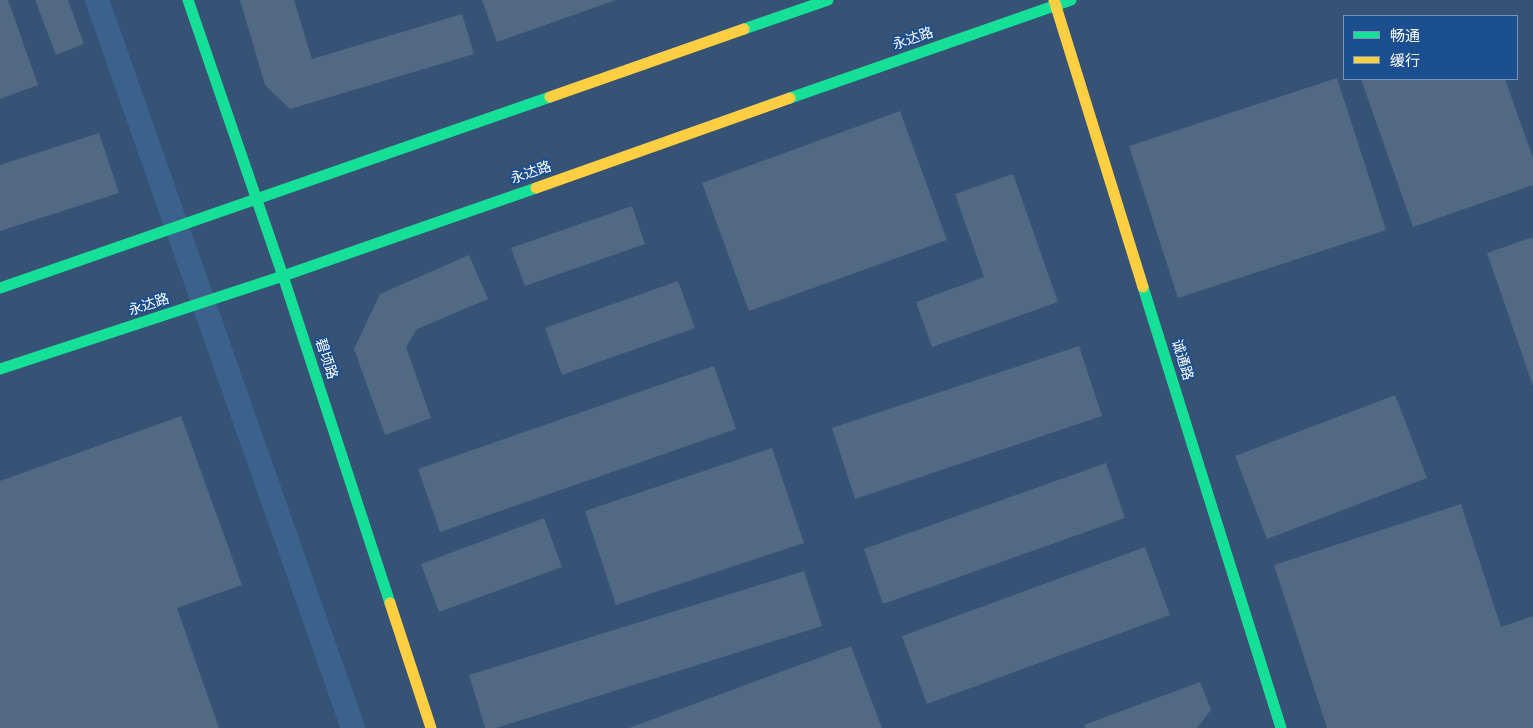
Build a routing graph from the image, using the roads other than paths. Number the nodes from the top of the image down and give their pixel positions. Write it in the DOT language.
graph roads {
  1 [pos="188,0"];
  2 [pos="828,0"];
  3 [pos="1070,0"];
  4 [pos="1055,3"];
  5 [pos="257,199"];
  6 [pos="283,276"];
  7 [pos="0,288"];
  8 [pos="0,369"];
  9 [pos="431,728"];
  10 [pos="1280,728"];
  1 -- 5 [label="main road, 碧顷路"];
  2 -- 5 [label="main road"];
  3 -- 4 [label="main road, 永达路"];
  4 -- 6 [label="main road, 永达路"];
  4 -- 10 [label="main road, 诚通路"];
  5 -- 6 [label="main road, 碧顷路"];
  5 -- 7 [label="main road"];
  6 -- 8 [label="main road, 永达路"];
  6 -- 9 [label="main road, 碧顷路"];
}
